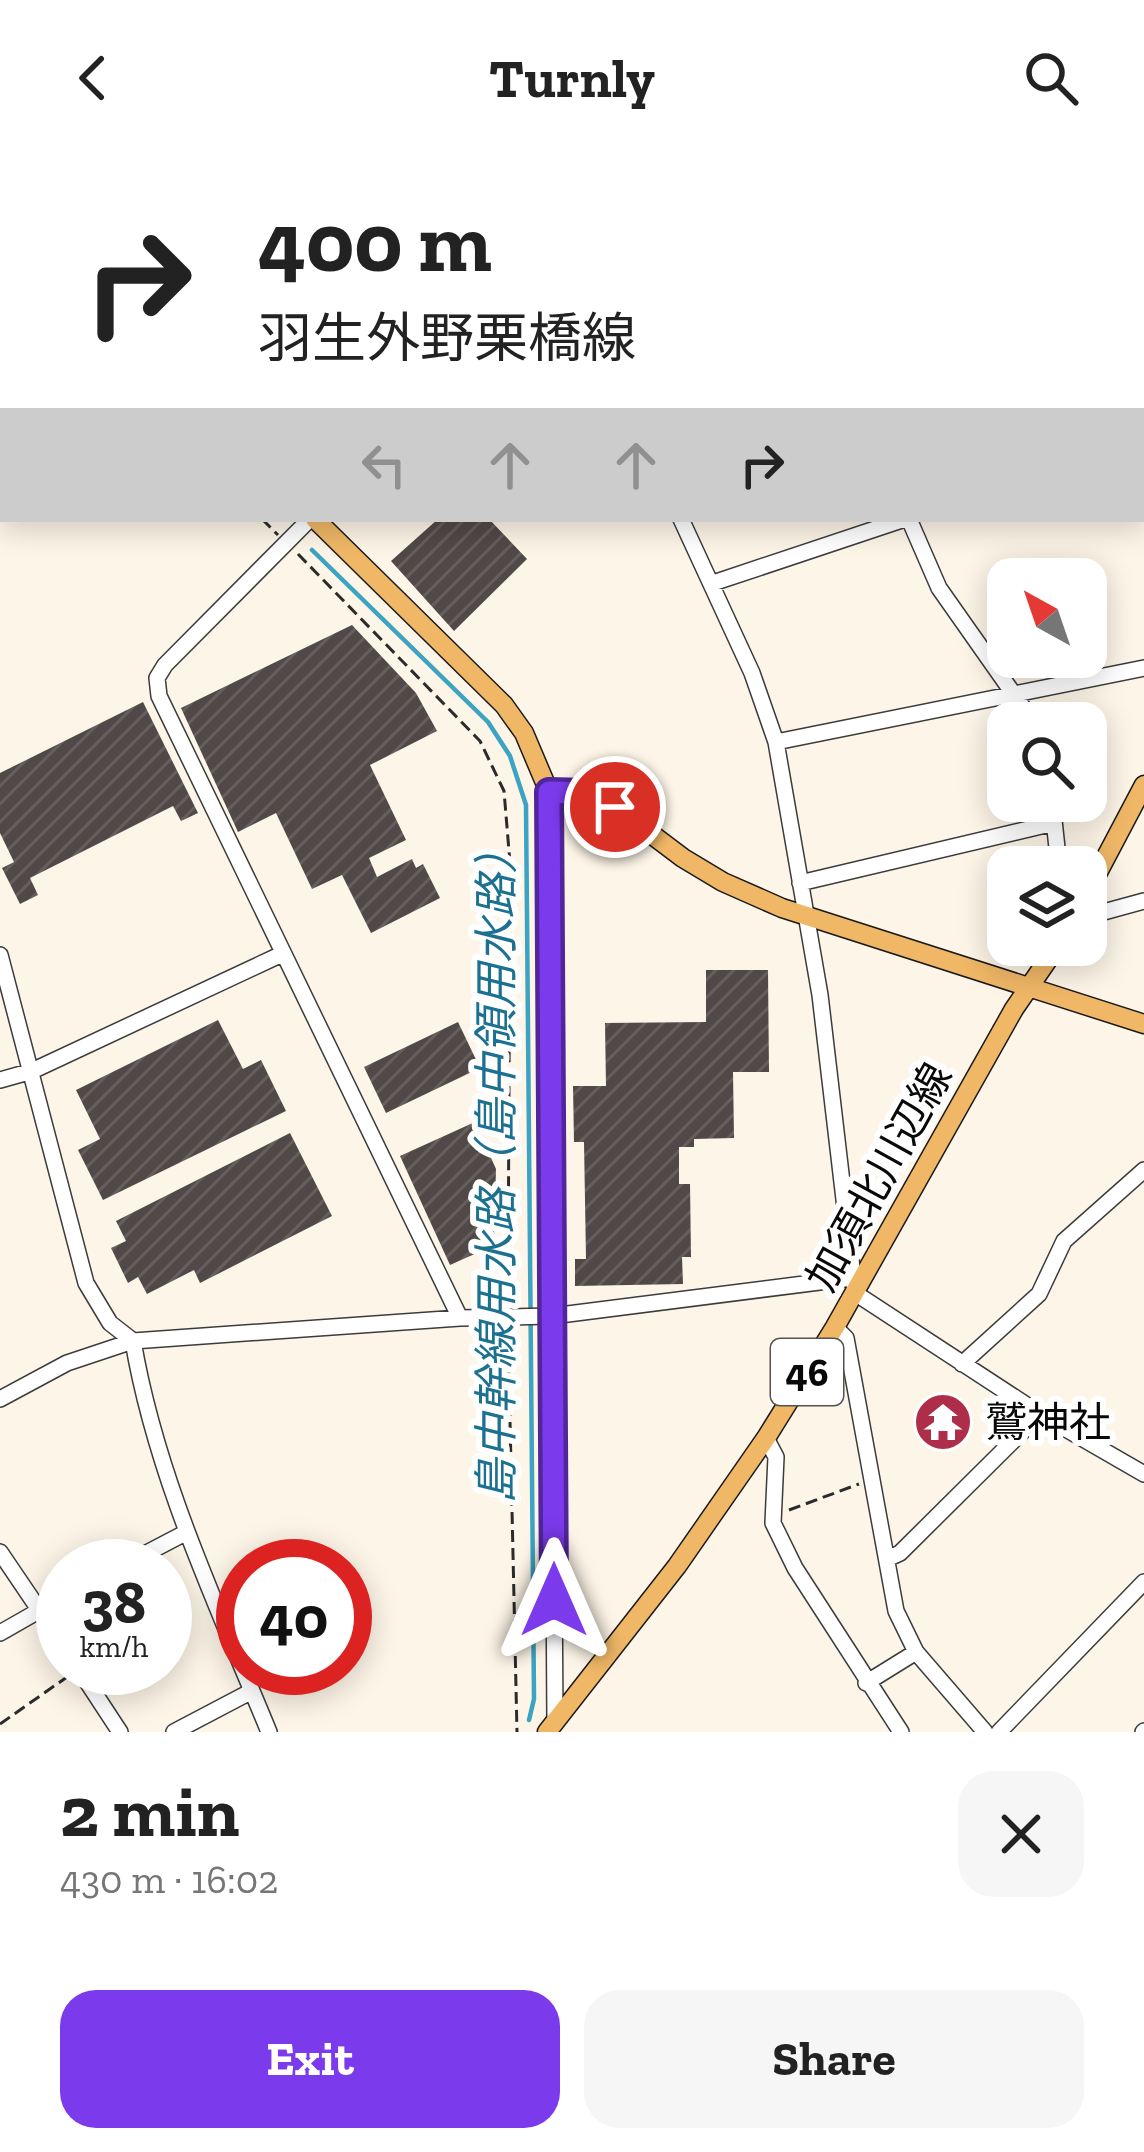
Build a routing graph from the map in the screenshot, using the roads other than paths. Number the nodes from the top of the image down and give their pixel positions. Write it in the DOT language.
graph roads {
  1 [pos="310,522"];
  2 [pos="316,522"];
  3 [pos="682,522"];
  4 [pos="898,522"];
  5 [pos="908,522"];
  6 [pos="713,583"];
  7 [pos="1144,668"];
  8 [pos="1014,696"];
  9 [pos="1018,702"];
  10 [pos="776,742"];
  11 [pos="1144,785"];
  12 [pos="549,792"];
  13 [pos="1054,823"];
  14 [pos="1057,846"];
  15 [pos="1107,855"];
  16 [pos="800,883"];
  17 [pos="1142,902"];
  18 [pos="1107,912"];
  19 [pos="806,917"];
  20 [pos="282,954"];
  21 [pos="0,955"];
  22 [pos="1044,966"];
  23 [pos="1029,987"];
  24 [pos="1144,1024"];
  25 [pos="32,1071"];
  26 [pos="0,1080"];
  27 [pos="1144,1170"];
  28 [pos="848,1238"];
  29 [pos="880,1248"];
  30 [pos="853,1286"];
  31 [pos="552,1316"];
  32 [pos="460,1318"];
  33 [pos="835,1327"];
  34 [pos="133,1341"];
  35 [pos="962,1364"];
  36 [pos="0,1399"];
  37 [pos="1040,1414"];
  38 [pos="766,1438"];
  39 [pos="1144,1474"];
  40 [pos="187,1532"];
  41 [pos="174,1539"];
  42 [pos="0,1552"];
  43 [pos="887,1559"];
  44 [pos="1144,1582"];
  45 [pos="216,1602"];
  46 [pos="36,1603"];
  47 [pos="36,1611"];
  48 [pos="0,1633"];
  49 [pos="916,1652"];
  50 [pos="866,1683"];
  51 [pos="95,1695"];
  52 [pos="243,1695"];
  53 [pos="254,1695"];
  54 [pos="552,1728"];
  55 [pos="120,1732"];
  56 [pos="175,1732"];
  57 [pos="269,1732"];
  58 [pos="901,1732"];
  59 [pos="985,1732"];
  60 [pos="999,1732"];
  1 -- 20 [label="street"];
  2 -- 12 [label="main road"];
  3 -- 6 [label="street"];
  4 -- 6 [label="street"];
  5 -- 8 [label="street"];
  6 -- 10 [label="street"];
  7 -- 8 [label="street"];
  8 -- 9 [label="street"];
  8 -- 10 [label="street"];
  10 -- 16 [label="street"];
  11 -- 15 [label="main road"];
  12 -- 19 [label="main road"];
  12 -- 31 [label="street"];
  13 -- 14 [label="street"];
  13 -- 16 [label="street"];
  16 -- 19 [label="street"];
  17 -- 18 [label="street"];
  19 -- 23 [label="main road"];
  19 -- 28 [label="street"];
  20 -- 25 [label="street"];
  20 -- 32 [label="street"];
  21 -- 25 [label="street"];
  22 -- 23 [label="main road, 加須北川辺線 / 46"];
  23 -- 24 [label="main road"];
  23 -- 29 [label="main road, 加須北川辺線 / 46"];
  25 -- 26 [label="street"];
  25 -- 34 [label="street"];
  27 -- 35 [label="street"];
  28 -- 29 [label="street"];
  28 -- 30 [label="street"];
  29 -- 30 [label="main road, 加須北川辺線 / 46"];
  30 -- 31 [label="street"];
  30 -- 33 [label="main road, 加須北川辺線 / 46"];
  30 -- 35 [label="street"];
  31 -- 32 [label="street"];
  31 -- 54 [label="street"];
  32 -- 34 [label="street"];
  33 -- 38 [label="main road, 加須北川辺線 / 46"];
  33 -- 43 [label="street"];
  34 -- 36 [label="street"];
  34 -- 40 [label="street"];
  35 -- 37 [label="street"];
  37 -- 39 [label="street"];
  37 -- 43 [label="street"];
  38 -- 50 [label="street"];
  38 -- 54 [label="main road, 加須北川辺線 / 46"];
  40 -- 41 [label="street"];
  40 -- 45 [label="street"];
  42 -- 46 [label="street"];
  43 -- 49 [label="street"];
  44 -- 60 [label="street"];
  47 -- 48 [label="street"];
  49 -- 50 [label="street"];
  49 -- 59 [label="street"];
  50 -- 58 [label="street"];
  51 -- 55 [label="street"];
  52 -- 56 [label="street"];
  53 -- 57 [label="street"];
}
